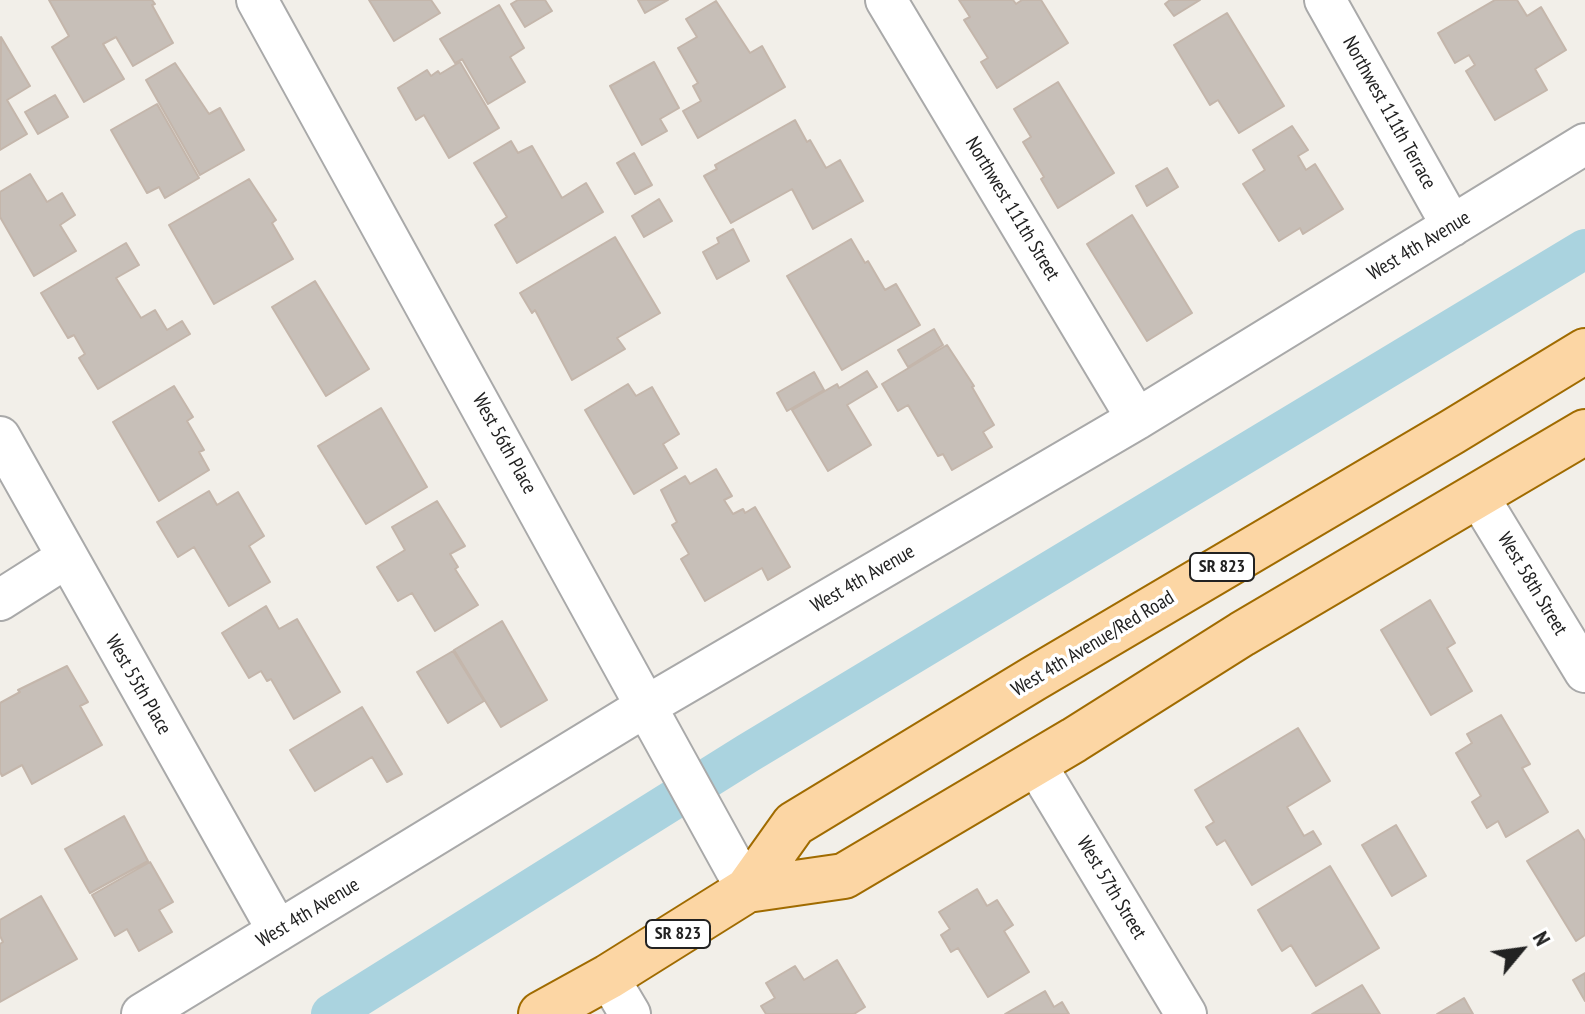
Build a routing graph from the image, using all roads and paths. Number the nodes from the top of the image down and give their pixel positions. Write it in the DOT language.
graph roads {
  1 [pos="257,0"];
  2 [pos="886,0"];
  3 [pos="1325,0"];
  4 [pos="1585,144"];
  5 [pos="1452,226"];
  6 [pos="1585,351"];
  7 [pos="1137,419"];
  8 [pos="1452,432"];
  9 [pos="1585,432"];
  10 [pos="0,437"];
  11 [pos="1478,496"];
  12 [pos="66,558"];
  13 [pos="0,600"];
  14 [pos="1585,672"];
  15 [pos="648,705"];
  16 [pos="1035,763"];
  17 [pos="747,890"];
  18 [pos="278,931"];
  19 [pos="608,977"];
  20 [pos="142,1014"];
  21 [pos="541,1014"];
  22 [pos="630,1014"];
  23 [pos="1186,1014"];
  1 -- 15 [label="street, West 56th Place"];
  2 -- 7 [label="street, Northwest 111th Street"];
  3 -- 5 [label="street, Northwest 111th Terrace"];
  4 -- 5 [label="street, West 4th Avenue"];
  5 -- 7 [label="street, West 4th Avenue"];
  6 -- 8 [label="main road, West 4th Avenue/Red Road / SR 823"];
  7 -- 15 [label="street, West 4th Avenue"];
  8 -- 11 [label="main road"];
  8 -- 17 [label="main road, West 4th Avenue/Red Road / SR 823"];
  9 -- 11 [label="main road, West 4th Avenue/Red Road / SR 823"];
  10 -- 12 [label="street, West 55th Place"];
  11 -- 14 [label="street, West 58th Street"];
  11 -- 16 [label="main road, West 4th Avenue/Red Road / SR 823"];
  12 -- 13 [label="street"];
  12 -- 18 [label="street, West 55th Place"];
  15 -- 17 [label="street, West 56th Place"];
  15 -- 18 [label="street, West 4th Avenue"];
  16 -- 17 [label="main road, West 4th Avenue/Red Road / SR 823"];
  16 -- 23 [label="street, West 57th Street"];
  17 -- 19 [label="main road, West 4th Avenue/Red Road / SR 823"];
  18 -- 20 [label="street, West 4th Avenue"];
  19 -- 21 [label="main road, West 4th Avenue/Red Road / SR 823"];
  19 -- 22 [label="street"];
}
